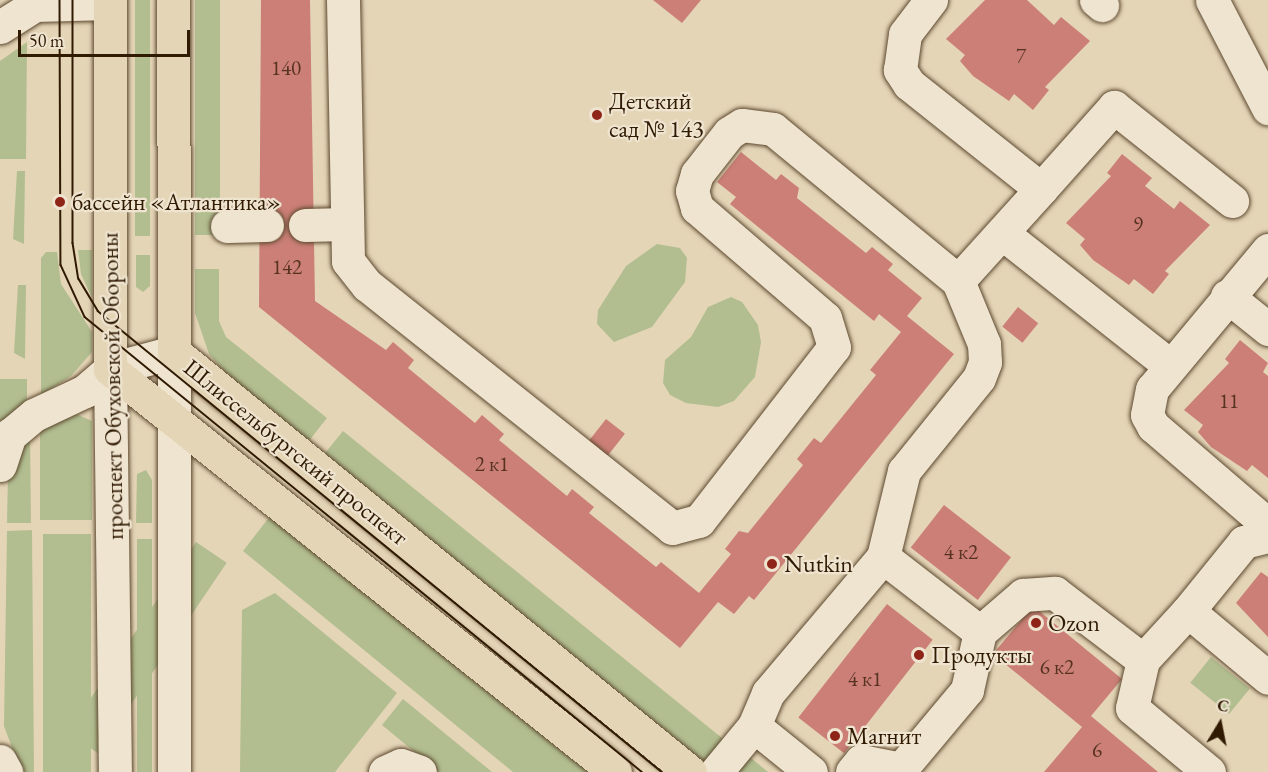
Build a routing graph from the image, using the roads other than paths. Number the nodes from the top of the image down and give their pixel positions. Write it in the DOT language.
graph roads {
  1 [pos="173,0"];
  2 [pos="343,0"];
  3 [pos="931,0"];
  4 [pos="1212,0"];
  5 [pos="110,2"];
  6 [pos="0,27"];
  7 [pos="1268,108"];
  8 [pos="1041,189"];
  9 [pos="1232,201"];
  10 [pos="347,224"];
  11 [pos="267,225"];
  12 [pos="305,225"];
  13 [pos="227,226"];
  14 [pos="1002,233"];
  15 [pos="1268,250"];
  16 [pos="958,281"];
  17 [pos="1227,296"];
  18 [pos="1268,329"];
  19 [pos="174,352"];
  20 [pos="1170,365"];
  21 [pos="110,369"];
  22 [pos="173,417"];
  23 [pos="1,459"];
  24 [pos="1268,525"];
  25 [pos="1268,536"];
  26 [pos="883,556"];
  27 [pos="1188,611"];
  28 [pos="980,632"];
  29 [pos="1143,660"];
  30 [pos="1268,678"];
  31 [pos="754,726"];
  32 [pos="0,761"];
  33 [pos="903,770"];
  34 [pos="6,772"];
  35 [pos="115,772"];
  36 [pos="174,772"];
  37 [pos="385,772"];
  38 [pos="420,772"];
  39 [pos="615,772"];
  40 [pos="690,772"];
  41 [pos="716,772"];
  42 [pos="811,772"];
  43 [pos="852,772"];
  44 [pos="1209,772"];
  1 -- 19 [label="main road"];
  2 -- 10 [label="street"];
  3 -- 8 [label="street"];
  4 -- 7 [label="street"];
  5 -- 6 [label="street"];
  5 -- 21 [label="main road, проспект Обуховской Обороны"];
  8 -- 9 [label="street"];
  8 -- 14 [label="street"];
  10 -- 12 [label="street"];
  10 -- 16 [label="street"];
  11 -- 13 [label="street"];
  14 -- 16 [label="street"];
  14 -- 20 [label="street"];
  15 -- 17 [label="street"];
  16 -- 26 [label="street"];
  17 -- 18 [label="street"];
  17 -- 20 [label="street"];
  19 -- 21 [label="street, Шлиссельбургский проспект"];
  19 -- 22 [label="street"];
  19 -- 40 [label="main road, Шлиссельбургский проспект"];
  20 -- 24 [label="street"];
  21 -- 22 [label="main road, Шлиссельбургский проспект"];
  21 -- 23 [label="street"];
  21 -- 35 [label="street, проспект Обуховской Обороны"];
  22 -- 36 [label="street"];
  22 -- 39 [label="main road, Шлиссельбургский проспект"];
  25 -- 27 [label="street"];
  26 -- 28 [label="street"];
  26 -- 31 [label="street"];
  27 -- 29 [label="street"];
  27 -- 30 [label="street"];
  28 -- 29 [label="street"];
  28 -- 33 [label="street"];
  29 -- 44 [label="street"];
  31 -- 41 [label="street"];
  31 -- 42 [label="street"];
  32 -- 34 [label="street"];
  33 -- 43 [label="street"];
  37 -- 38 [label="street"];
}
